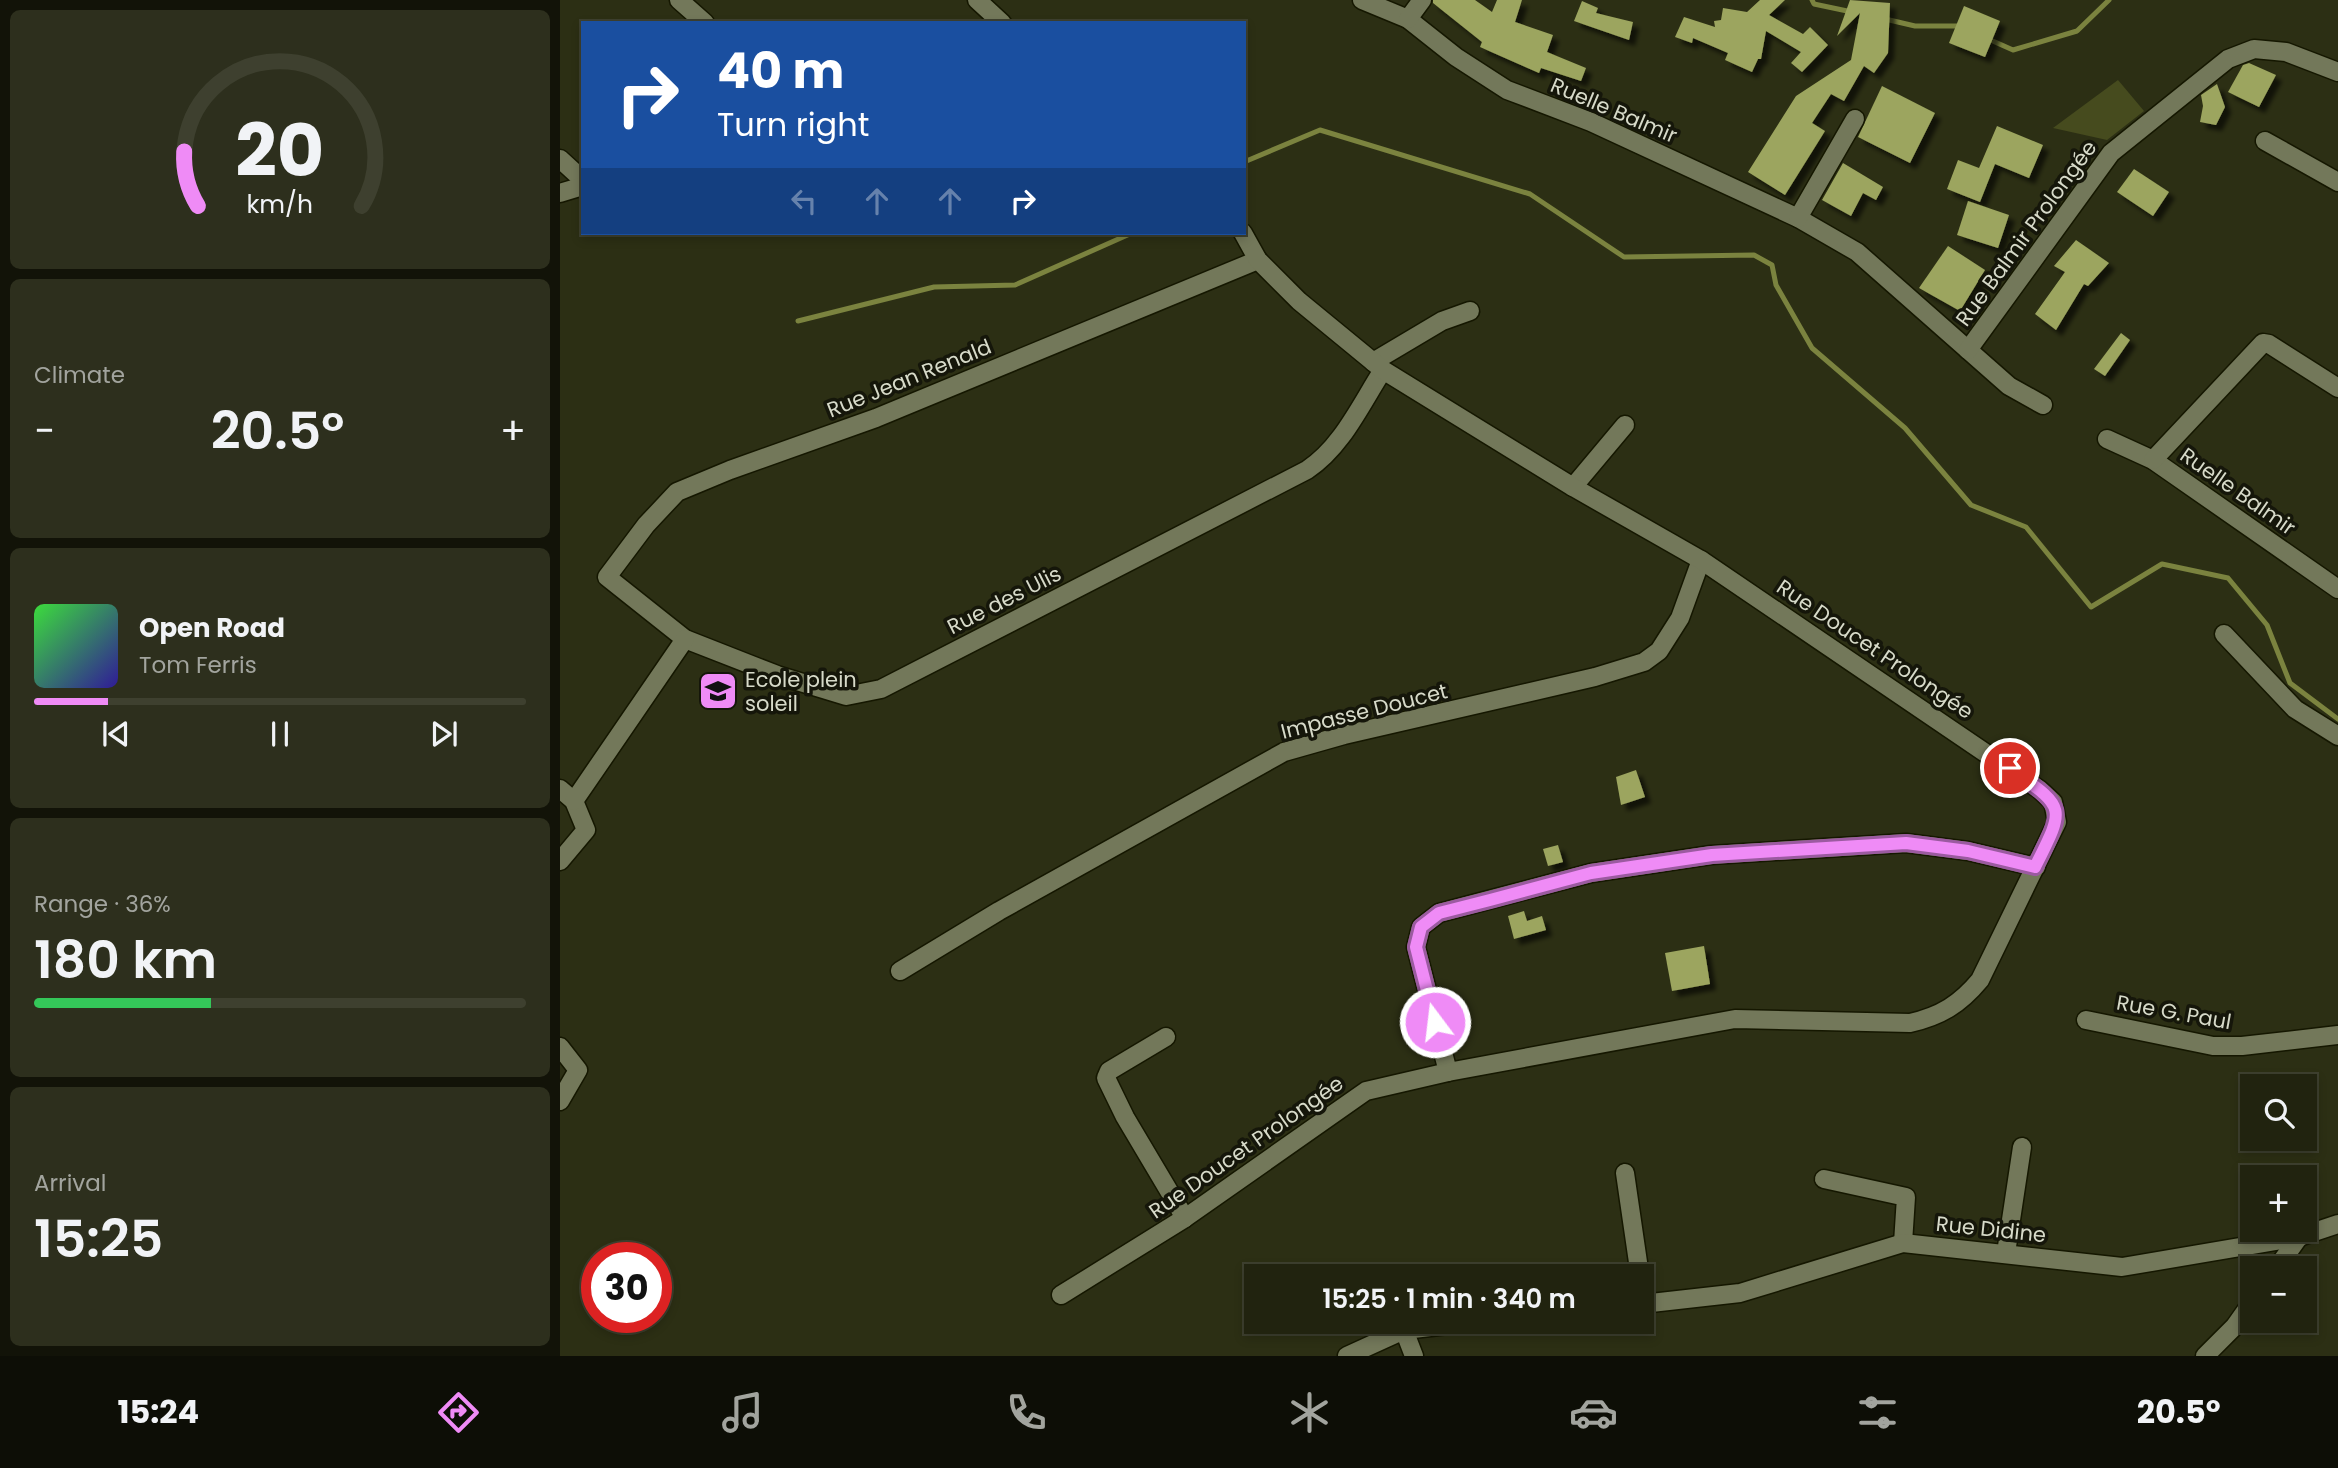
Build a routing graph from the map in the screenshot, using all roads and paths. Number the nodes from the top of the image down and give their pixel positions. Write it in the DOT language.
graph roads {
  1 [pos="679,0"];
  2 [pos="977,0"];
  3 [pos="1362,0"];
  4 [pos="1422,0"];
  5 [pos="1408,19"];
  6 [pos="703,21"];
  7 [pos="1000,21"];
  8 [pos="2338,72"];
  9 [pos="1855,119"];
  10 [pos="2265,141"];
  11 [pos="560,159"];
  12 [pos="581,178"];
  13 [pos="2338,182"];
  14 [pos="581,187"];
  15 [pos="560,193"];
  16 [pos="1798,218"];
  17 [pos="1244,235"];
  18 [pos="1258,260"];
  19 [pos="1470,311"];
  20 [pos="1968,350"];
  21 [pos="1378,366"];
  22 [pos="2338,388"];
  23 [pos="2043,405"];
  24 [pos="1625,425"];
  25 [pos="2107,439"];
  26 [pos="2153,460"];
  27 [pos="1573,486"];
  28 [pos="1701,559"];
  29 [pos="607,577"];
  30 [pos="2338,589"];
  31 [pos="2224,634"];
  32 [pos="685,639"];
  33 [pos="2338,736"];
  34 [pos="567,795"];
  35 [pos="560,861"];
  36 [pos="2035,867"];
  37 [pos="900,971"];
  38 [pos="2087,1020"];
  39 [pos="2338,1035"];
  40 [pos="1166,1037"];
  41 [pos="560,1047"];
  42 [pos="1448,1072"];
  43 [pos="560,1101"];
  44 [pos="2022,1147"];
  45 [pos="1625,1172"];
  46 [pos="1824,1179"];
  47 [pos="1185,1218"];
  48 [pos="2338,1224"];
  49 [pos="2317,1231"];
  50 [pos="2270,1242"];
  51 [pos="1903,1243"];
  52 [pos="2006,1253"];
  53 [pos="1638,1264"];
  54 [pos="1061,1295"];
  55 [pos="1654,1297"];
  56 [pos="2240,1319"];
  57 [pos="1393,1334"];
  58 [pos="1406,1334"];
  59 [pos="1347,1356"];
  60 [pos="1414,1356"];
  61 [pos="2205,1356"];
  1 -- 6 [label="street"];
  2 -- 7 [label="street"];
  3 -- 5 [label="street, Ruelle Balmir"];
  4 -- 5 [label="street"];
  5 -- 16 [label="street, Ruelle Balmir"];
  8 -- 20 [label="street, Rue Balmir Prolongée"];
  9 -- 16 [label="street"];
  10 -- 13 [label="street"];
  11 -- 12 [label="street"];
  14 -- 15 [label="street"];
  16 -- 20 [label="street, Ruelle Balmir"];
  17 -- 18 [label="street, Rue Doucet Prolongée"];
  18 -- 21 [label="street, Rue Doucet Prolongée"];
  18 -- 29 [label="street, Rue Jean Renald"];
  19 -- 21 [label="street"];
  20 -- 23 [label="street, Ruelle Balmir"];
  21 -- 27 [label="street, Rue Doucet Prolongée"];
  21 -- 32 [label="street, Rue des Ulis"];
  22 -- 26 [label="street"];
  24 -- 27 [label="street"];
  25 -- 26 [label="street, Ruelle Balmir"];
  26 -- 30 [label="street, Ruelle Balmir"];
  27 -- 28 [label="street, Rue Doucet Prolongée"];
  28 -- 36 [label="street, Rue Doucet Prolongée"];
  28 -- 37 [label="street, Impasse Doucet"];
  29 -- 32 [label="street, Rue des Ulis"];
  31 -- 33 [label="street"];
  32 -- 34 [label="street"];
  34 -- 35 [label="street"];
  36 -- 42 [label="street, Rue Doucet Prolongée"];
  36 -- 42 [label="street"];
  38 -- 39 [label="street, Rue G. Paul"];
  40 -- 47 [label="street"];
  41 -- 43 [label="street"];
  42 -- 47 [label="street, Rue Doucet Prolongée"];
  44 -- 52 [label="street"];
  45 -- 53 [label="street"];
  46 -- 51 [label="street"];
  47 -- 54 [label="street, Rue Doucet Prolongée"];
  48 -- 49 [label="street, Rue Didine"];
  50 -- 52 [label="street, Rue Didine"];
  51 -- 52 [label="street, Rue Didine"];
  51 -- 55 [label="street, Rue Didine"];
  56 -- 61 [label="street"];
  57 -- 59 [label="street"];
  58 -- 60 [label="street"];
}
